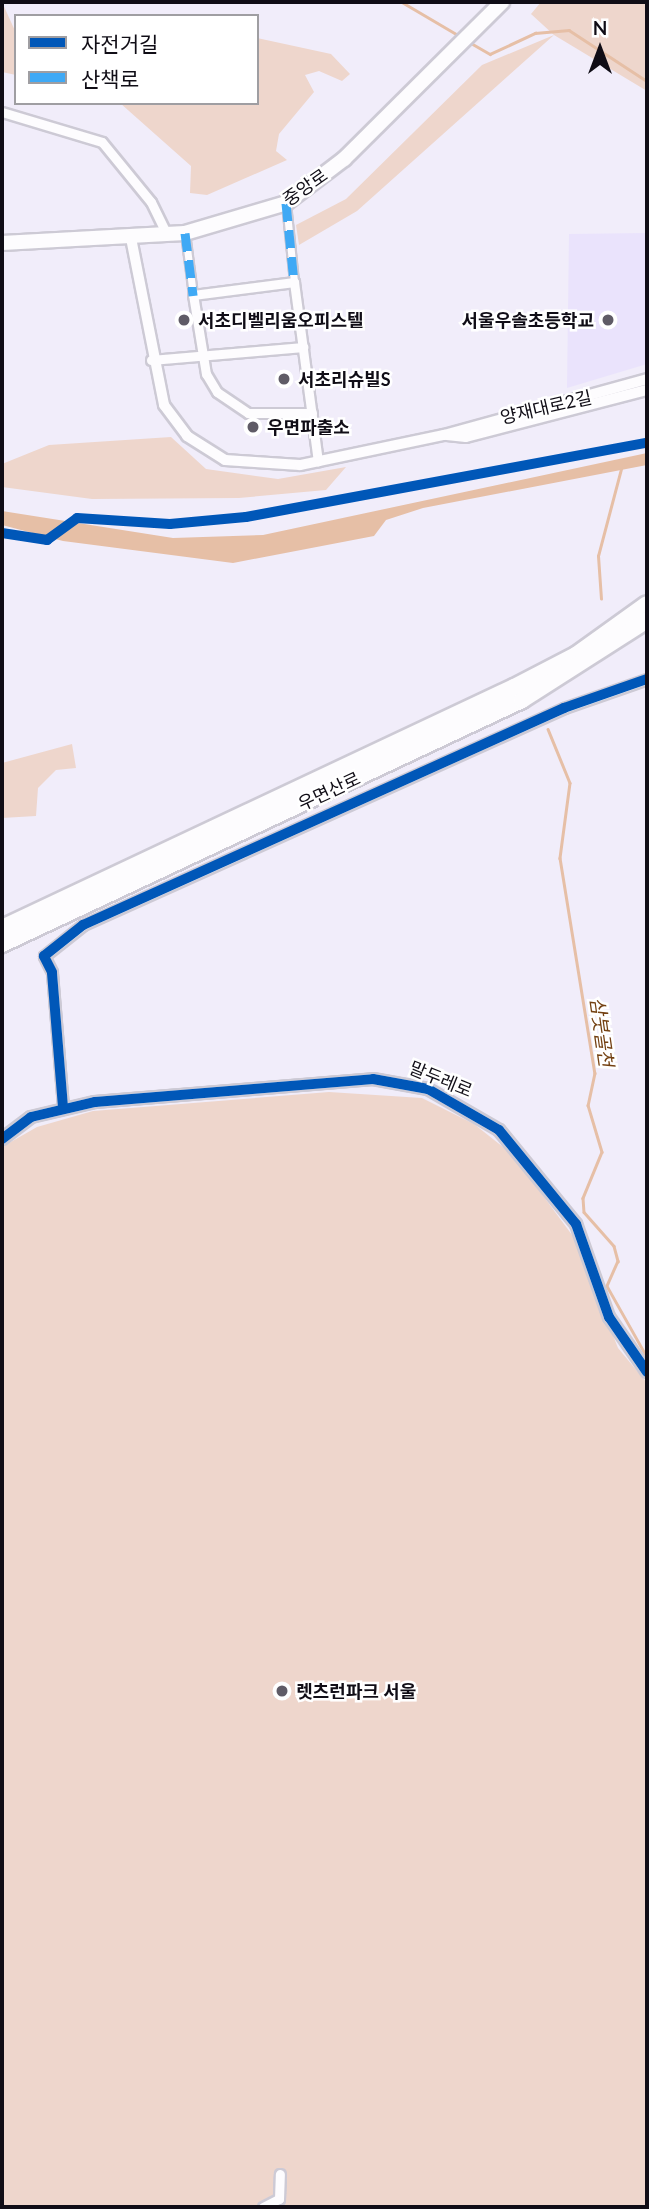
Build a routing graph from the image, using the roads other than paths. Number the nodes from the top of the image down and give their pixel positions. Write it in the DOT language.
graph roads {
  1 [pos="502,2"];
  2 [pos="2,112"];
  3 [pos="286,203"];
  4 [pos="185,233"];
  5 [pos="167,235"];
  6 [pos="131,238"];
  7 [pos="2,243"];
  8 [pos="294,282"];
  9 [pos="193,295"];
  10 [pos="303,347"];
  11 [pos="202,356"];
  12 [pos="151,360"];
  13 [pos="647,379"];
  14 [pos="647,390"];
  15 [pos="312,413"];
  16 [pos="444,435"];
  17 [pos="318,461"];
  18 [pos="647,604"];
  19 [pos="647,620"];
  20 [pos="647,679"];
  21 [pos="2,928"];
  22 [pos="2,944"];
  23 [pos="63,1107"];
  24 [pos="2,1139"];
  25 [pos="647,1372"];
  26 [pos="280,2174"];
  27 [pos="263,2207"];
  1 -- 3 [label="main road, 중앙로"];
  2 -- 5 [label="street"];
  3 -- 4 [label="main road, 중앙로"];
  3 -- 8 [label="street"];
  4 -- 5 [label="main road, 중앙로"];
  4 -- 9 [label="street"];
  5 -- 6 [label="main road, 중앙로"];
  6 -- 7 [label="main road, 중앙로"];
  6 -- 12 [label="street, 양재대로2길"];
  8 -- 9 [label="street"];
  8 -- 10 [label="street"];
  9 -- 11 [label="street"];
  10 -- 11 [label="street"];
  10 -- 15 [label="street"];
  11 -- 12 [label="street"];
  11 -- 15 [label="street"];
  12 -- 17 [label="street, 양재대로2길"];
  13 -- 16 [label="street, 양재대로2길"];
  14 -- 16 [label="street, 양재대로2길"];
  15 -- 17 [label="street"];
  16 -- 17 [label="street, 양재대로2길"];
  18 -- 21 [label="highway, 우면산로"];
  19 -- 22 [label="highway, 우면산로"];
  20 -- 23 [label="street"];
  23 -- 24 [label="street, 말두레로"];
  23 -- 25 [label="street, 말두레로"];
  26 -- 27 [label="street"];
}
